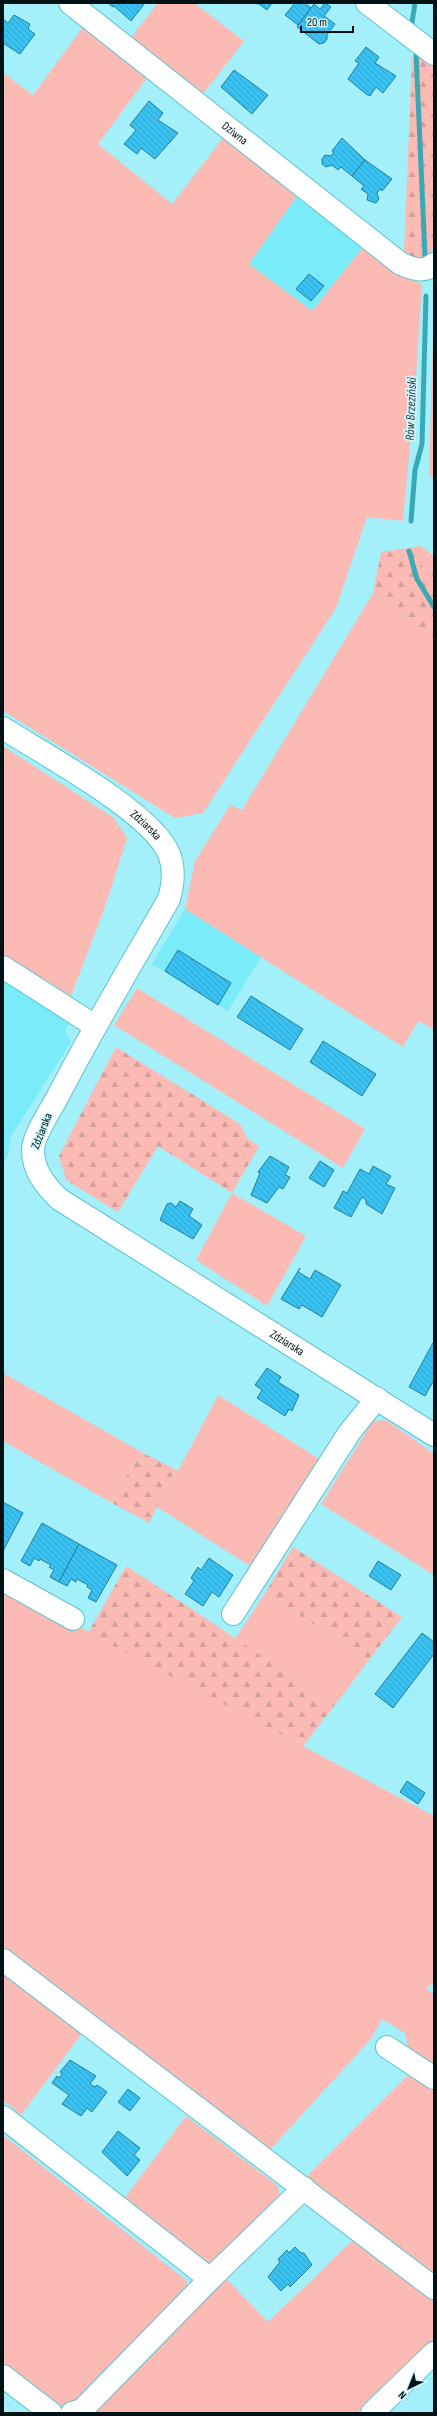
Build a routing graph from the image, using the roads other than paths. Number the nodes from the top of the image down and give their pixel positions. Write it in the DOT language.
graph roads {
  1 [pos="70,3"];
  2 [pos="367,3"];
  3 [pos="434,54"];
  4 [pos="434,264"];
  5 [pos="3,728"];
  6 [pos="3,967"];
  7 [pos="95,1026"];
  8 [pos="377,1398"];
  9 [pos="434,1435"];
  10 [pos="3,1580"];
  11 [pos="233,1614"];
  12 [pos="73,1619"];
  13 [pos="3,1960"];
  14 [pos="387,2047"];
  15 [pos="434,2078"];
  16 [pos="3,2117"];
  17 [pos="304,2188"];
  18 [pos="210,2279"];
  19 [pos="434,2288"];
  20 [pos="434,2353"];
  21 [pos="3,2376"];
  22 [pos="51,2413"];
  23 [pos="72,2413"];
  24 [pos="372,2413"];
  1 -- 4 [label="street, Dziwna"];
  2 -- 3 [label="street"];
  5 -- 7 [label="street, Zdziarska"];
  6 -- 7 [label="street"];
  7 -- 8 [label="street, Zdziarska"];
  8 -- 9 [label="street, Zdziarska"];
  8 -- 11 [label="street"];
  10 -- 12 [label="street"];
  13 -- 17 [label="street"];
  14 -- 15 [label="street"];
  16 -- 18 [label="street"];
  17 -- 18 [label="street"];
  17 -- 19 [label="street"];
  18 -- 23 [label="street"];
  20 -- 24 [label="street"];
  21 -- 22 [label="street"];
}
